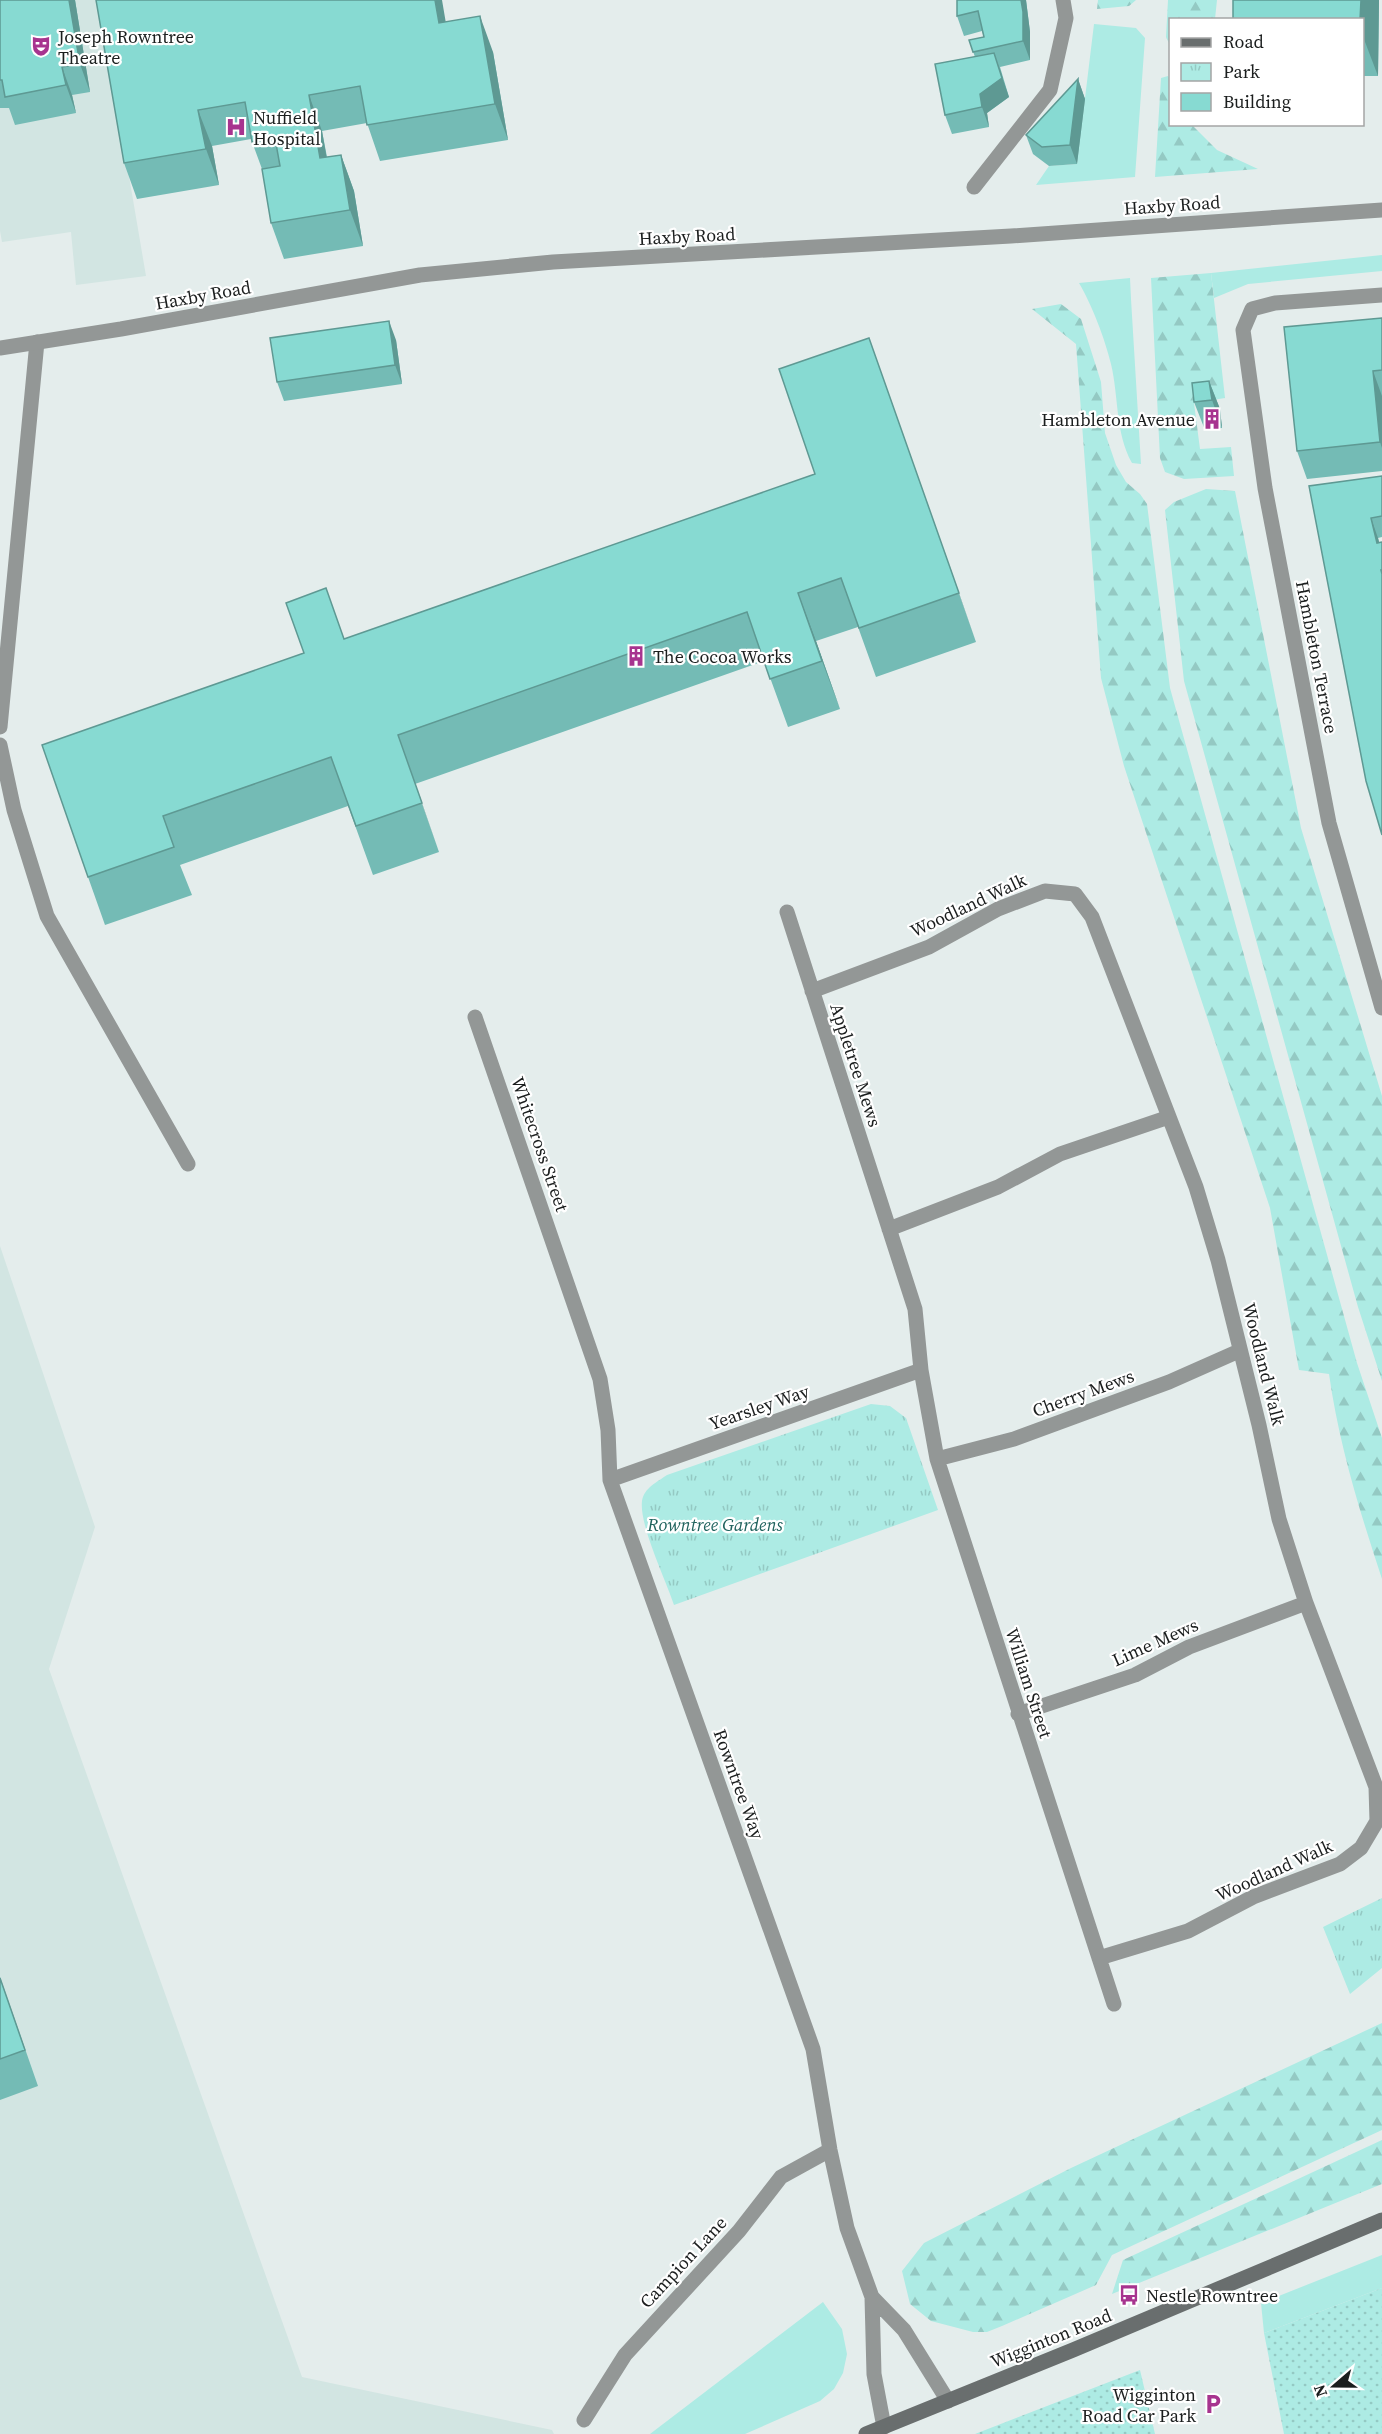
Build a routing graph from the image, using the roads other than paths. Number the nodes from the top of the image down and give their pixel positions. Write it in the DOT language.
graph roads {
  1 [pos="1063,0"];
  2 [pos="974,187"];
  3 [pos="1382,210"];
  4 [pos="1382,295"];
  5 [pos="37,342"];
  6 [pos="0,348"];
  7 [pos="0,727"];
  8 [pos="0,745"];
  9 [pos="787,912"];
  10 [pos="812,991"];
  11 [pos="1382,1008"];
  12 [pos="475,1017"];
  13 [pos="1168,1117"];
  14 [pos="188,1164"];
  15 [pos="889,1229"];
  16 [pos="568,1285"];
  17 [pos="1239,1351"];
  18 [pos="921,1370"];
  19 [pos="937,1459"];
  20 [pos="610,1480"];
  21 [pos="1306,1603"];
  22 [pos="1018,1714"];
  23 [pos="1099,1958"];
  24 [pos="1114,2004"];
  25 [pos="830,2150"];
  26 [pos="1382,2220"];
  27 [pos="872,2297"];
  28 [pos="948,2401"];
  29 [pos="584,2420"];
  30 [pos="884,2427"];
  31 [pos="866,2434"];
  1 -- 2 [label="street"];
  3 -- 5 [label="street, Haxby Road"];
  4 -- 11 [label="street, Hambleton Terrace"];
  5 -- 6 [label="street, Haxby Road"];
  5 -- 7 [label="street"];
  8 -- 14 [label="street"];
  9 -- 10 [label="street, Appletree Mews"];
  10 -- 13 [label="street, Woodland Walk"];
  10 -- 15 [label="street, Appletree Mews"];
  12 -- 16 [label="street, Whitecross Street"];
  13 -- 15 [label="street"];
  13 -- 17 [label="street, Woodland Walk"];
  15 -- 18 [label="street, Appletree Mews"];
  16 -- 20 [label="street, Rowntree Way"];
  17 -- 19 [label="street, Cherry Mews"];
  17 -- 21 [label="street, Woodland Walk"];
  18 -- 19 [label="street, William Street"];
  18 -- 20 [label="street, Yearsley Way"];
  19 -- 22 [label="street, William Street"];
  20 -- 25 [label="street, Rowntree Way"];
  21 -- 22 [label="street, Lime Mews"];
  21 -- 23 [label="street, Woodland Walk"];
  22 -- 23 [label="street, William Street"];
  23 -- 24 [label="street, William Street"];
  25 -- 27 [label="street, Rowntree Way"];
  25 -- 29 [label="street, Campion Lane"];
  26 -- 28 [label="main road, Wigginton Road"];
  27 -- 28 [label="street, Rowntree Way"];
  27 -- 30 [label="street, Rowntree Way"];
  28 -- 30 [label="main road, Wigginton Road"];
  30 -- 31 [label="main road, Wigginton Road"];
}
